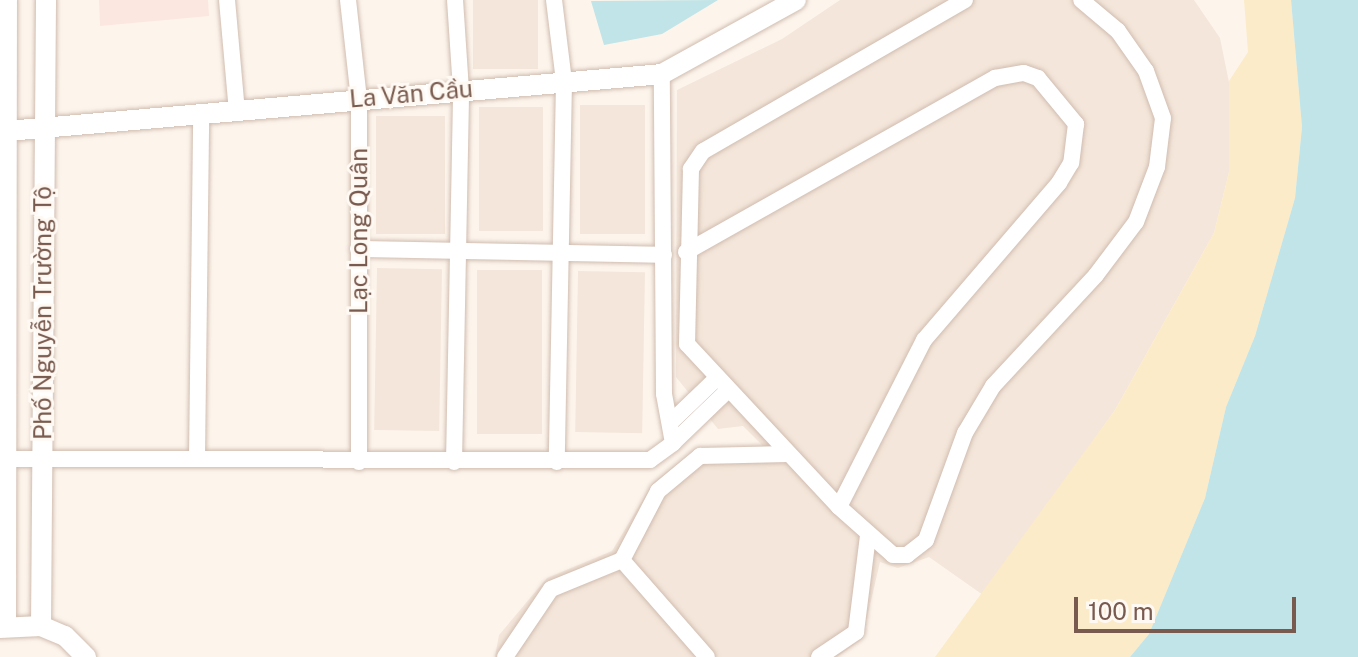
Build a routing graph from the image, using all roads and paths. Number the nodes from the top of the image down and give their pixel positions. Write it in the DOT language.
graph roads {
  1 [pos="7,0"];
  2 [pos="46,0"];
  3 [pos="227,0"];
  4 [pos="348,0"];
  5 [pos="455,0"];
  6 [pos="554,0"];
  7 [pos="796,0"];
  8 [pos="965,0"];
  9 [pos="1081,0"];
  10 [pos="662,74"];
  11 [pos="564,82"];
  12 [pos="461,90"];
  13 [pos="359,99"];
  14 [pos="237,111"];
  15 [pos="201,114"];
  16 [pos="45,129"];
  17 [pos="7,131"];
  18 [pos="358,249"];
  19 [pos="458,251"];
  20 [pos="686,252"];
  21 [pos="559,253"];
  22 [pos="664,255"];
  23 [pos="723,384"];
  24 [pos="670,423"];
  25 [pos="673,443"];
  26 [pos="788,454"];
  27 [pos="42,457"];
  28 [pos="3,459"];
  29 [pos="197,459"];
  30 [pos="359,462"];
  31 [pos="454,462"];
  32 [pos="557,462"];
  33 [pos="839,507"];
  34 [pos="868,535"];
  35 [pos="622,560"];
  36 [pos="41,626"];
  37 [pos="3,627"];
  38 [pos="86,657"];
  39 [pos="505,657"];
  40 [pos="707,657"];
  41 [pos="819,657"];
  1 -- 17 [label="street, Phố Nguyễn Trường Tộ"];
  2 -- 16 [label="street, Phố Nguyễn Trường Tộ"];
  3 -- 14 [label="street"];
  4 -- 13 [label="street, Lạc Long Quân"];
  5 -- 12 [label="street"];
  6 -- 11 [label="street"];
  7 -- 10 [label="street, La Văn Cầu"];
  8 -- 20 [label="street"];
  9 -- 34 [label="street"];
  10 -- 11 [label="street, La Văn Cầu"];
  10 -- 22 [label="street"];
  11 -- 12 [label="street, La Văn Cầu"];
  11 -- 21 [label="street"];
  12 -- 13 [label="street, La Văn Cầu"];
  12 -- 19 [label="street"];
  13 -- 14 [label="street, La Văn Cầu"];
  13 -- 18 [label="street, Lạc Long Quân"];
  14 -- 15 [label="street, La Văn Cầu"];
  15 -- 16 [label="street, La Văn Cầu"];
  15 -- 29 [label="street"];
  16 -- 17 [label="street, La Văn Cầu"];
  16 -- 27 [label="street, Phố Nguyễn Trường Tộ"];
  17 -- 28 [label="street, Phố Nguyễn Trường Tộ"];
  18 -- 19 [label="street"];
  18 -- 30 [label="street, Lạc Long Quân"];
  19 -- 21 [label="street"];
  19 -- 31 [label="street"];
  20 -- 23 [label="street"];
  20 -- 33 [label="street"];
  21 -- 22 [label="street"];
  21 -- 32 [label="street"];
  22 -- 24 [label="street"];
  23 -- 24 [label="street"];
  23 -- 25 [label="street"];
  23 -- 26 [label="street"];
  24 -- 25 [label="street"];
  25 -- 32 [label="street"];
  26 -- 33 [label="street"];
  26 -- 35 [label="street"];
  27 -- 28 [label="street"];
  27 -- 29 [label="street"];
  27 -- 36 [label="street, Phố Nguyễn Trường Tộ"];
  28 -- 37 [label="street, Phố Nguyễn Trường Tộ"];
  29 -- 30 [label="street"];
  30 -- 31 [label="street"];
  31 -- 32 [label="street"];
  33 -- 34 [label="street"];
  34 -- 41 [label="street"];
  35 -- 39 [label="street"];
  35 -- 40 [label="street"];
  36 -- 37 [label="street"];
  36 -- 38 [label="street"];
}
